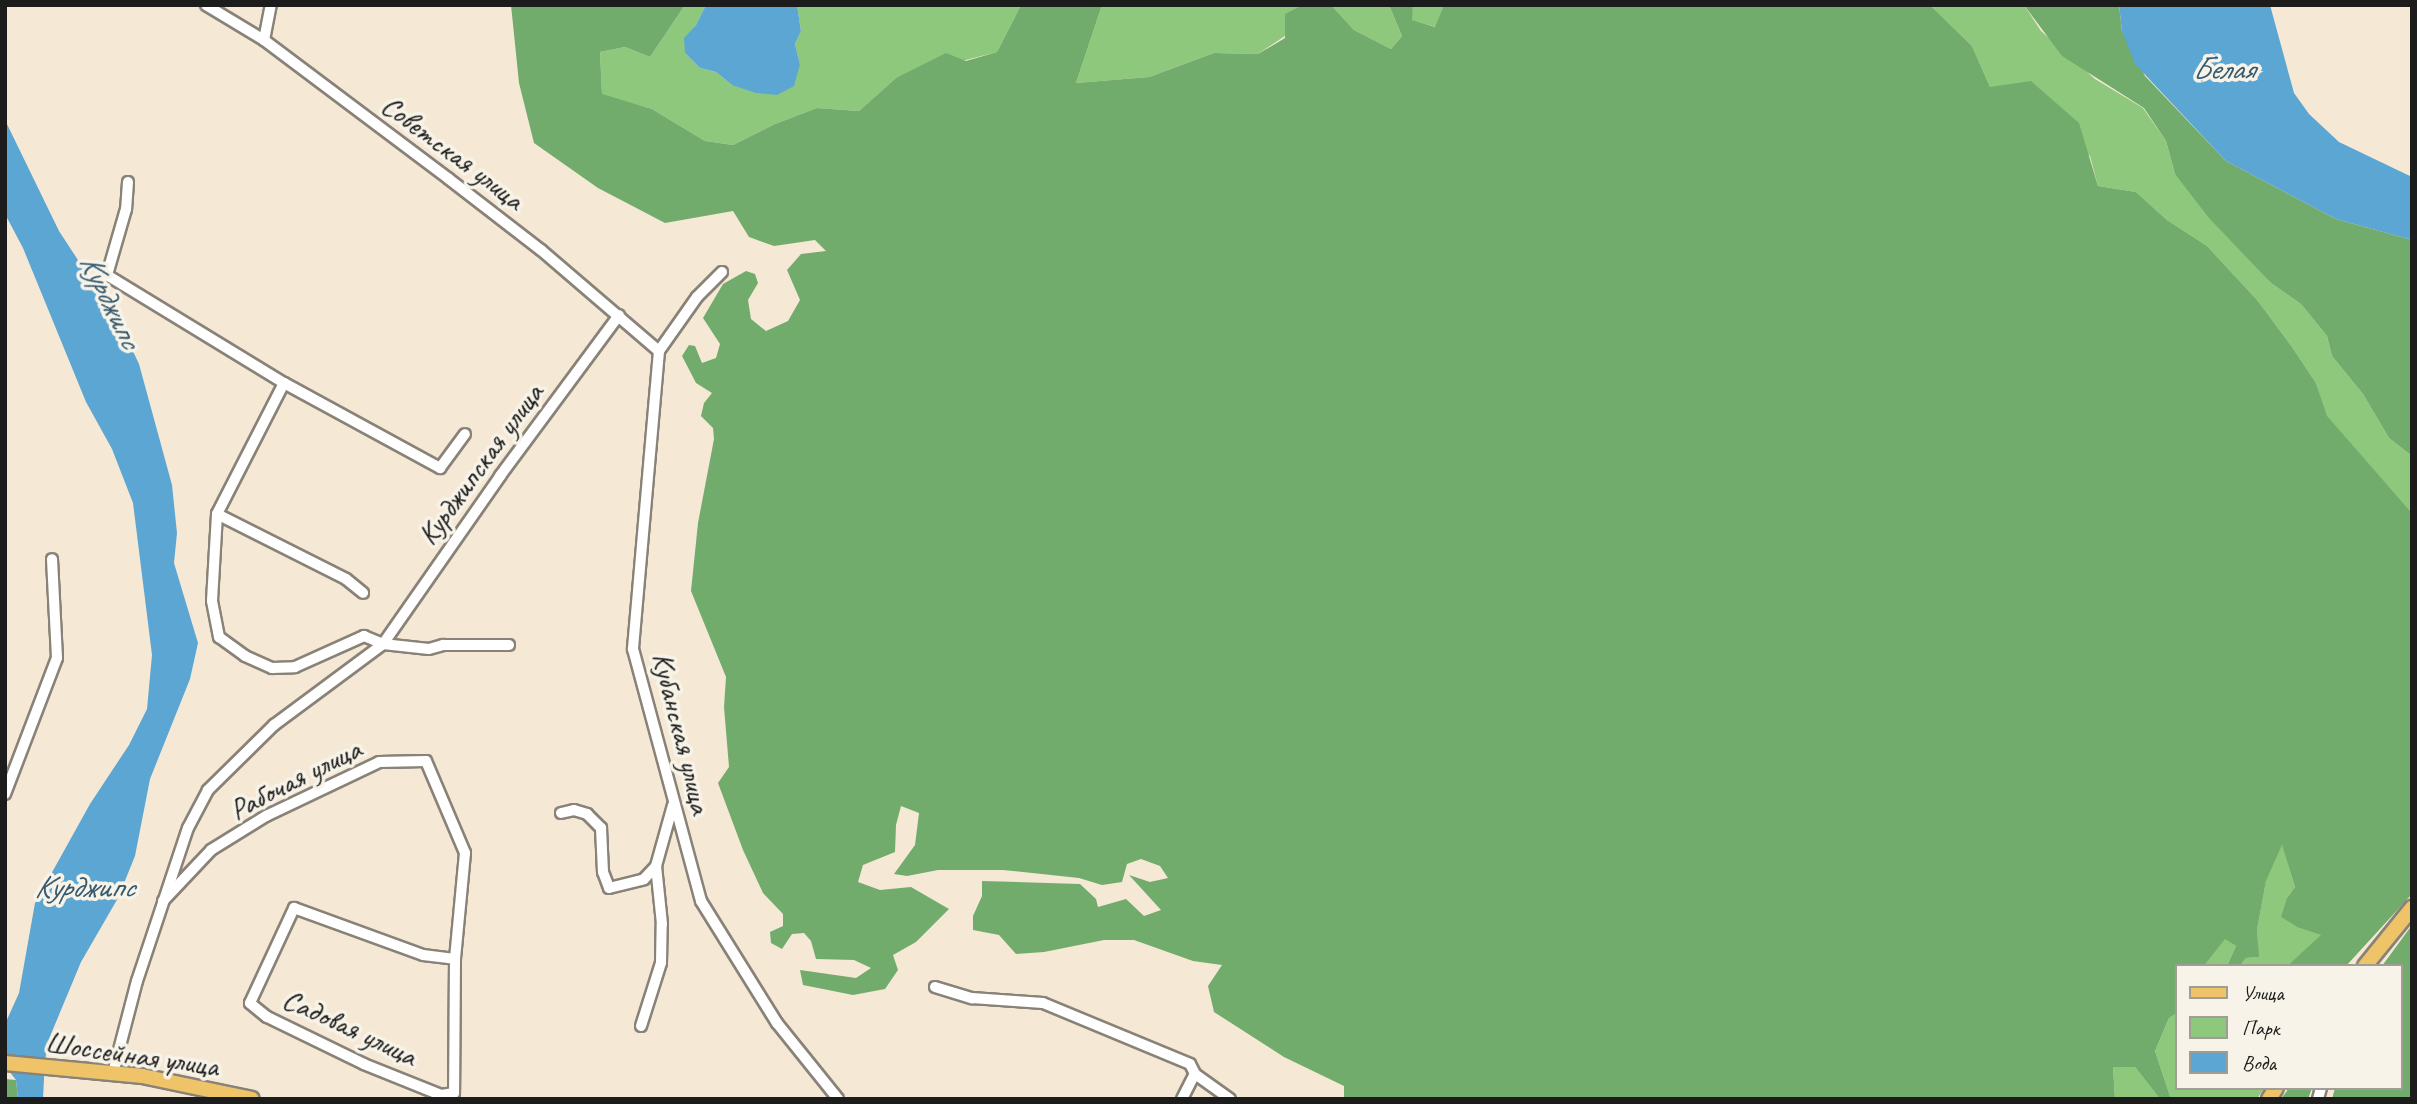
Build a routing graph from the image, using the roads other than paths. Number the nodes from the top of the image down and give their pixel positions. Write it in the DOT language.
graph roads {
  1 [pos="205,5"];
  2 [pos="271,5"];
  3 [pos="264,40"];
  4 [pos="128,182"];
  5 [pos="722,272"];
  6 [pos="619,315"];
  7 [pos="659,351"];
  8 [pos="284,383"];
  9 [pos="465,433"];
  10 [pos="217,514"];
  11 [pos="52,559"];
  12 [pos="363,593"];
  13 [pos="383,644"];
  14 [pos="509,645"];
  15 [pos="5,794"];
  16 [pos="673,804"];
  17 [pos="561,813"];
  18 [pos="656,866"];
  19 [pos="163,901"];
  20 [pos="2412,908"];
  21 [pos="455,959"];
  22 [pos="2367,964"];
  23 [pos="935,988"];
  24 [pos="641,1026"];
  25 [pos="5,1063"];
  26 [pos="113,1073"];
  27 [pos="1195,1074"];
  28 [pos="454,1093"];
  29 [pos="251,1099"];
  30 [pos="838,1099"];
  31 [pos="1182,1099"];
  32 [pos="1230,1099"];
  1 -- 3 [label="street, Советская улица"];
  2 -- 3 [label="street"];
  3 -- 6 [label="street, Советская улица"];
  4 -- 8 [label="street"];
  5 -- 7 [label="street"];
  6 -- 7 [label="street, Советская улица"];
  6 -- 13 [label="street, Курджипская улица"];
  7 -- 16 [label="street, Кубанская улица"];
  8 -- 9 [label="street"];
  8 -- 10 [label="street"];
  10 -- 12 [label="street"];
  10 -- 13 [label="street"];
  11 -- 15 [label="street"];
  13 -- 14 [label="street"];
  13 -- 19 [label="street, Курджипская улица"];
  16 -- 18 [label="street"];
  16 -- 30 [label="street, Кубанская улица"];
  17 -- 18 [label="street"];
  18 -- 24 [label="street"];
  19 -- 21 [label="street, Рабочая улица"];
  19 -- 26 [label="street, Курджипская улица"];
  20 -- 22 [label="main road"];
  21 -- 28 [label="street, Рабочая улица"];
  21 -- 28 [label="street, Садовая улица"];
  23 -- 27 [label="street"];
  25 -- 26 [label="main road, Шоссейная улица"];
  26 -- 29 [label="main road, Шоссейная улица"];
  27 -- 31 [label="street"];
  27 -- 32 [label="street"];
}
